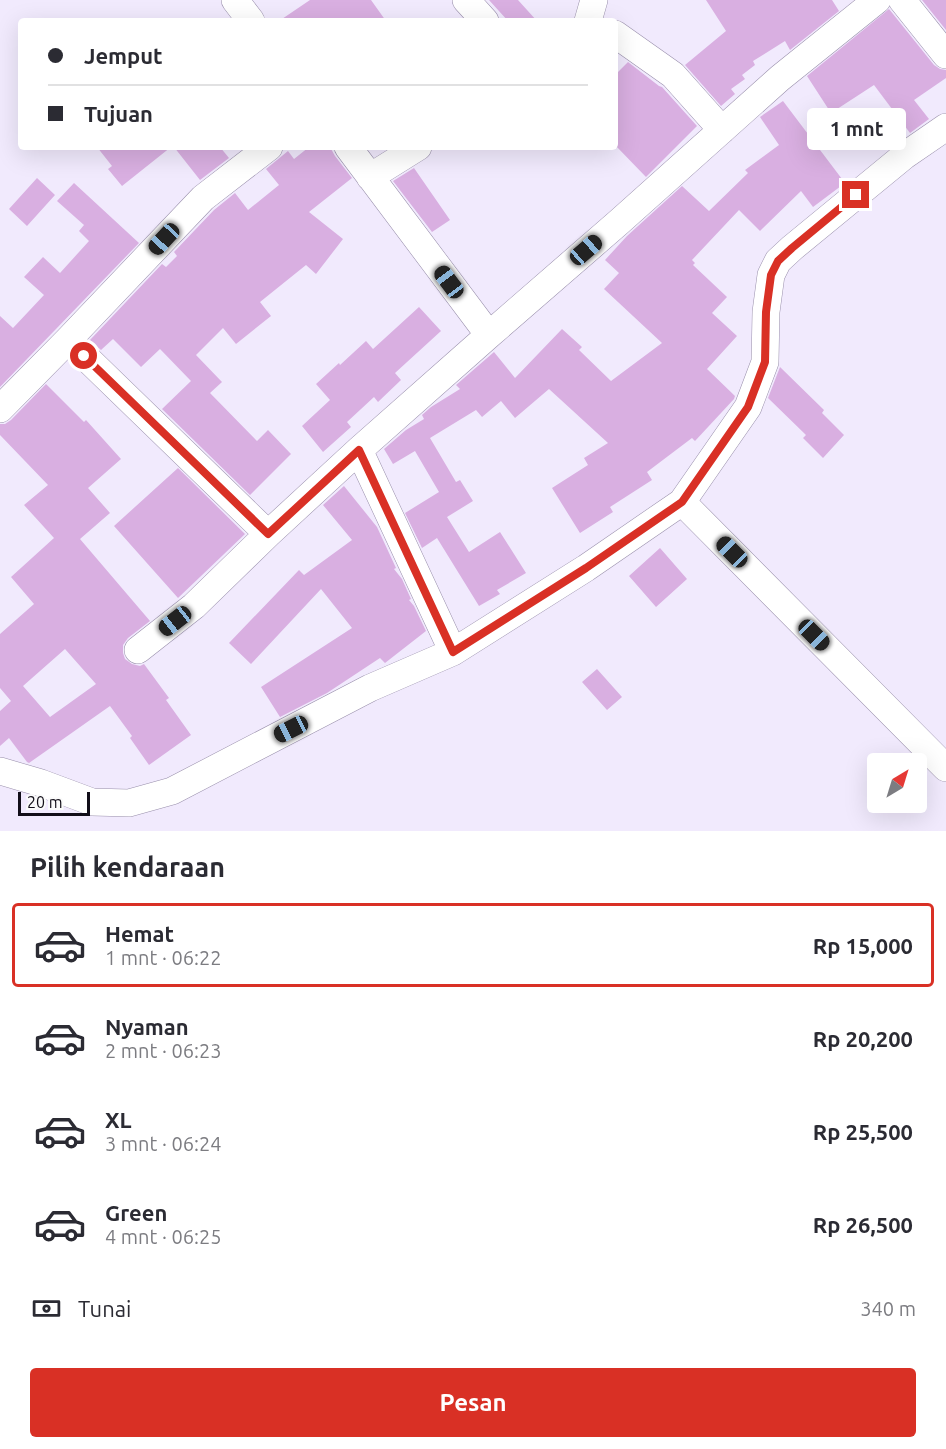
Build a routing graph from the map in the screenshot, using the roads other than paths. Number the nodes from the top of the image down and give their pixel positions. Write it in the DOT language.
graph roads {
  1 [pos="466,0"];
  2 [pos="594,0"];
  3 [pos="877,0"];
  4 [pos="902,0"];
  5 [pos="481,18"];
  6 [pos="589,18"];
  7 [pos="618,36"];
  8 [pos="946,55"];
  9 [pos="946,128"];
  10 [pos="722,130"];
  11 [pos="265,150"];
  12 [pos="350,150"];
  13 [pos="413,150"];
  14 [pos="370,177"];
  15 [pos="489,335"];
  16 [pos="68,340"];
  17 [pos="0,409"];
  18 [pos="359,450"];
  19 [pos="682,502"];
  20 [pos="268,534"];
  21 [pos="138,650"];
  22 [pos="453,652"];
  23 [pos="946,768"];
  24 [pos="0,771"];
  1 -- 5 [label="street"];
  2 -- 6 [label="street"];
  3 -- 10 [label="street"];
  4 -- 8 [label="street"];
  7 -- 10 [label="street"];
  9 -- 19 [label="street"];
  10 -- 15 [label="street"];
  11 -- 16 [label="street"];
  12 -- 14 [label="street"];
  13 -- 14 [label="street"];
  14 -- 15 [label="street"];
  15 -- 18 [label="street"];
  16 -- 17 [label="street"];
  16 -- 20 [label="street"];
  18 -- 20 [label="street"];
  18 -- 22 [label="street"];
  19 -- 22 [label="street"];
  19 -- 23 [label="street"];
  20 -- 21 [label="street"];
  22 -- 24 [label="street"];
}
